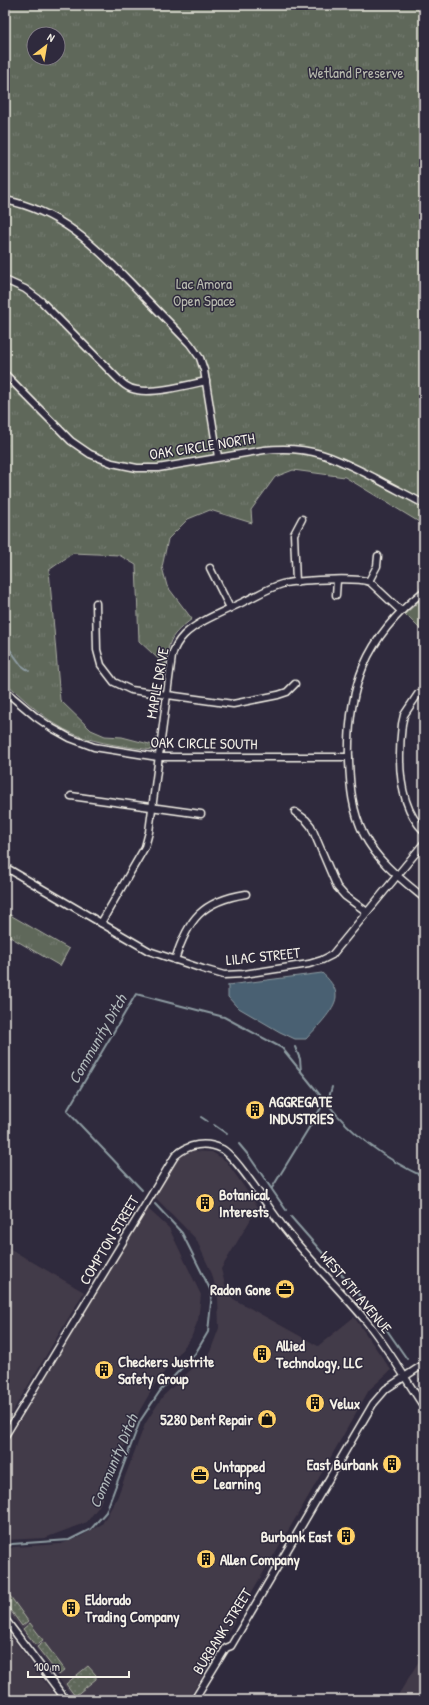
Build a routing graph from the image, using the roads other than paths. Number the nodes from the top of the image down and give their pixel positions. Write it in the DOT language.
graph roads {
  1 [pos="5,200"];
  2 [pos="5,280"];
  3 [pos="5,374"];
  4 [pos="206,381"];
  5 [pos="218,458"];
  6 [pos="424,504"];
  7 [pos="302,519"];
  8 [pos="378,556"];
  9 [pos="210,568"];
  10 [pos="337,580"];
  11 [pos="369,581"];
  12 [pos="296,582"];
  13 [pos="424,591"];
  14 [pos="336,595"];
  15 [pos="96,603"];
  16 [pos="230,608"];
  17 [pos="401,611"];
  18 [pos="295,684"];
  19 [pos="5,691"];
  20 [pos="418,694"];
  21 [pos="167,696"];
  22 [pos="158,757"];
  23 [pos="349,757"];
  24 [pos="71,796"];
  25 [pos="152,807"];
  26 [pos="295,812"];
  27 [pos="201,814"];
  28 [pos="424,831"];
  29 [pos="424,843"];
  30 [pos="5,867"];
  31 [pos="396,875"];
  32 [pos="246,894"];
  33 [pos="424,898"];
  34 [pos="367,912"];
  35 [pos="101,923"];
  36 [pos="175,960"];
  37 [pos="262,1198"];
  38 [pos="424,1364"];
  39 [pos="404,1376"];
  40 [pos="424,1407"];
  41 [pos="5,1436"];
  42 [pos="5,1619"];
  43 [pos="66,1700"];
  44 [pos="194,1700"];
  1 -- 4 [label="street"];
  2 -- 4 [label="street"];
  3 -- 5 [label="street, OAK CIRCLE NORTH"];
  4 -- 5 [label="street"];
  5 -- 6 [label="street, OAK CIRCLE NORTH"];
  7 -- 12 [label="street"];
  8 -- 11 [label="street"];
  9 -- 16 [label="street"];
  10 -- 11 [label="street, MAPLE DRIVE"];
  10 -- 12 [label="street, MAPLE DRIVE"];
  10 -- 14 [label="street"];
  11 -- 17 [label="street"];
  12 -- 16 [label="street, MAPLE DRIVE"];
  13 -- 17 [label="street"];
  15 -- 21 [label="street"];
  16 -- 21 [label="street, MAPLE DRIVE"];
  17 -- 23 [label="street"];
  18 -- 21 [label="street"];
  19 -- 22 [label="street, OAK CIRCLE SOUTH"];
  20 -- 28 [label="street"];
  21 -- 22 [label="street, MAPLE DRIVE"];
  22 -- 23 [label="street, OAK CIRCLE SOUTH"];
  22 -- 25 [label="street, MAPLE DRIVE"];
  23 -- 31 [label="street"];
  24 -- 25 [label="street"];
  25 -- 27 [label="street"];
  25 -- 35 [label="street, MAPLE DRIVE"];
  26 -- 34 [label="street"];
  29 -- 31 [label="street, LILAC STREET"];
  30 -- 35 [label="street, LILAC STREET"];
  31 -- 33 [label="street"];
  31 -- 34 [label="street, LILAC STREET"];
  32 -- 36 [label="street"];
  34 -- 36 [label="street, LILAC STREET"];
  35 -- 36 [label="street, LILAC STREET"];
  37 -- 39 [label="street, WEST 6TH AVENUE"];
  37 -- 41 [label="street, COMPTON STREET"];
  38 -- 39 [label="street, BURBANK STREET"];
  39 -- 40 [label="street, WEST 6TH AVENUE"];
  39 -- 44 [label="street, BURBANK STREET"];
  42 -- 43 [label="street"];
}
